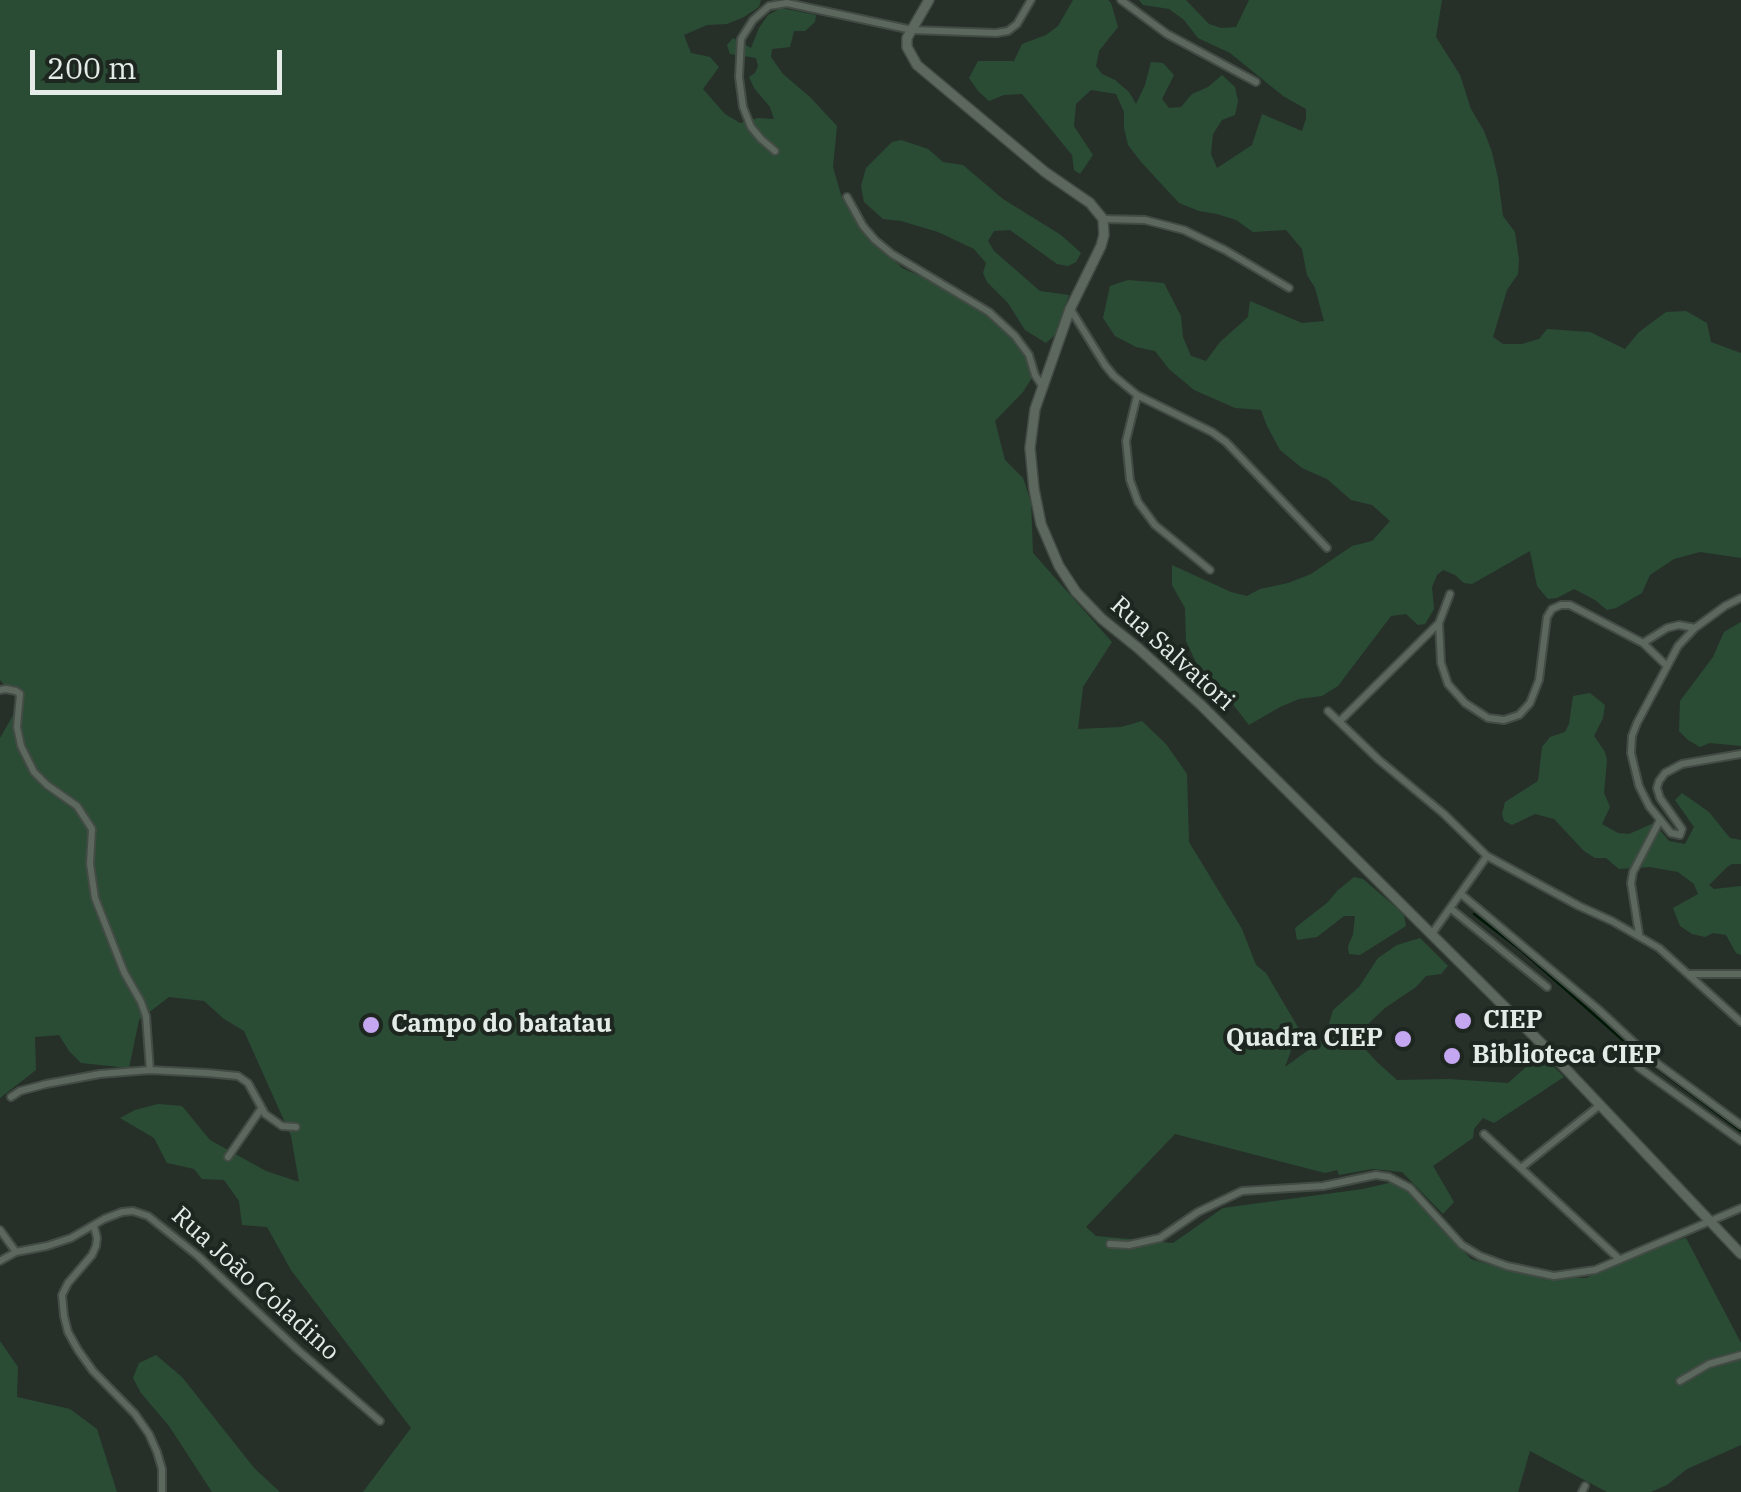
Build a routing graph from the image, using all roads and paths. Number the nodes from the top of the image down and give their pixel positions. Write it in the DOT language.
graph roads {
  1 [pos="929,0"];
  2 [pos="1031,0"];
  3 [pos="1121,0"];
  4 [pos="912,30"];
  5 [pos="1256,82"];
  6 [pos="775,151"];
  7 [pos="847,197"];
  8 [pos="1103,218"];
  9 [pos="1289,288"];
  10 [pos="1070,309"];
  11 [pos="1043,387"];
  12 [pos="1137,395"];
  13 [pos="1326,548"];
  14 [pos="1210,570"];
  15 [pos="1450,594"];
  16 [pos="1741,598"];
  17 [pos="1439,623"];
  18 [pos="1695,628"];
  19 [pos="1643,643"];
  20 [pos="1667,666"];
  21 [pos="0,690"];
  22 [pos="1328,712"];
  23 [pos="1340,722"];
  24 [pos="1741,754"];
  25 [pos="1660,820"];
  26 [pos="1487,856"];
  27 [pos="1461,894"];
  28 [pos="1450,908"];
  29 [pos="1431,935"];
  30 [pos="1639,935"];
  31 [pos="1687,974"];
  32 [pos="1741,974"];
  33 [pos="1547,987"];
  34 [pos="1741,1022"];
  35 [pos="1638,1067"];
  36 [pos="150,1070"];
  37 [pos="11,1098"];
  38 [pos="1600,1105"];
  39 [pos="261,1110"];
  40 [pos="1741,1124"];
  41 [pos="296,1128"];
  42 [pos="1484,1134"];
  43 [pos="1741,1142"];
  44 [pos="228,1157"];
  45 [pos="1522,1167"];
  46 [pos="1741,1208"];
  47 [pos="1711,1220"];
  48 [pos="94,1226"];
  49 [pos="0,1230"];
  50 [pos="1110,1244"];
  51 [pos="16,1252"];
  52 [pos="1741,1254"];
  53 [pos="1618,1258"];
  54 [pos="0,1262"];
  55 [pos="1741,1355"];
  56 [pos="1680,1381"];
  57 [pos="380,1420"];
  58 [pos="162,1492"];
  1 -- 4 [label="street"];
  2 -- 4 [label="street"];
  3 -- 5 [label="street"];
  4 -- 6 [label="street"];
  4 -- 8 [label="street"];
  7 -- 11 [label="street"];
  8 -- 9 [label="street"];
  8 -- 10 [label="street, Rua Salvatori"];
  10 -- 11 [label="street, Rua Salvatori"];
  10 -- 12 [label="street"];
  11 -- 29 [label="street, Rua Salvatori"];
  12 -- 13 [label="street"];
  12 -- 14 [label="street"];
  15 -- 17 [label="street"];
  16 -- 18 [label="street"];
  17 -- 19 [label="street"];
  17 -- 23 [label="street"];
  18 -- 19 [label="street"];
  18 -- 20 [label="street"];
  19 -- 20 [label="street"];
  20 -- 25 [label="street"];
  21 -- 36 [label="street"];
  22 -- 23 [label="street"];
  23 -- 26 [label="street"];
  24 -- 25 [label="street"];
  25 -- 30 [label="street"];
  26 -- 27 [label="street"];
  26 -- 30 [label="street"];
  27 -- 28 [label="street"];
  27 -- 40 [label="street"];
  28 -- 29 [label="street"];
  28 -- 33 [label="street"];
  29 -- 38 [label="street, Rua Salvatori"];
  30 -- 31 [label="street"];
  31 -- 32 [label="street"];
  31 -- 34 [label="street"];
  35 -- 43 [label="street"];
  36 -- 37 [label="street"];
  36 -- 39 [label="street"];
  38 -- 45 [label="street"];
  38 -- 47 [label="street, Rua Salvatori"];
  39 -- 41 [label="street"];
  39 -- 44 [label="street"];
  42 -- 45 [label="street"];
  45 -- 53 [label="street"];
  46 -- 47 [label="street"];
  47 -- 52 [label="street, Rua Salvatori"];
  47 -- 53 [label="street"];
  48 -- 51 [label="street, Rua João Coladino"];
  48 -- 57 [label="street, Rua João Coladino"];
  48 -- 58 [label="street"];
  49 -- 51 [label="street"];
  50 -- 53 [label="street"];
  51 -- 54 [label="street, Rua João Coladino"];
  55 -- 56 [label="street"];
}
